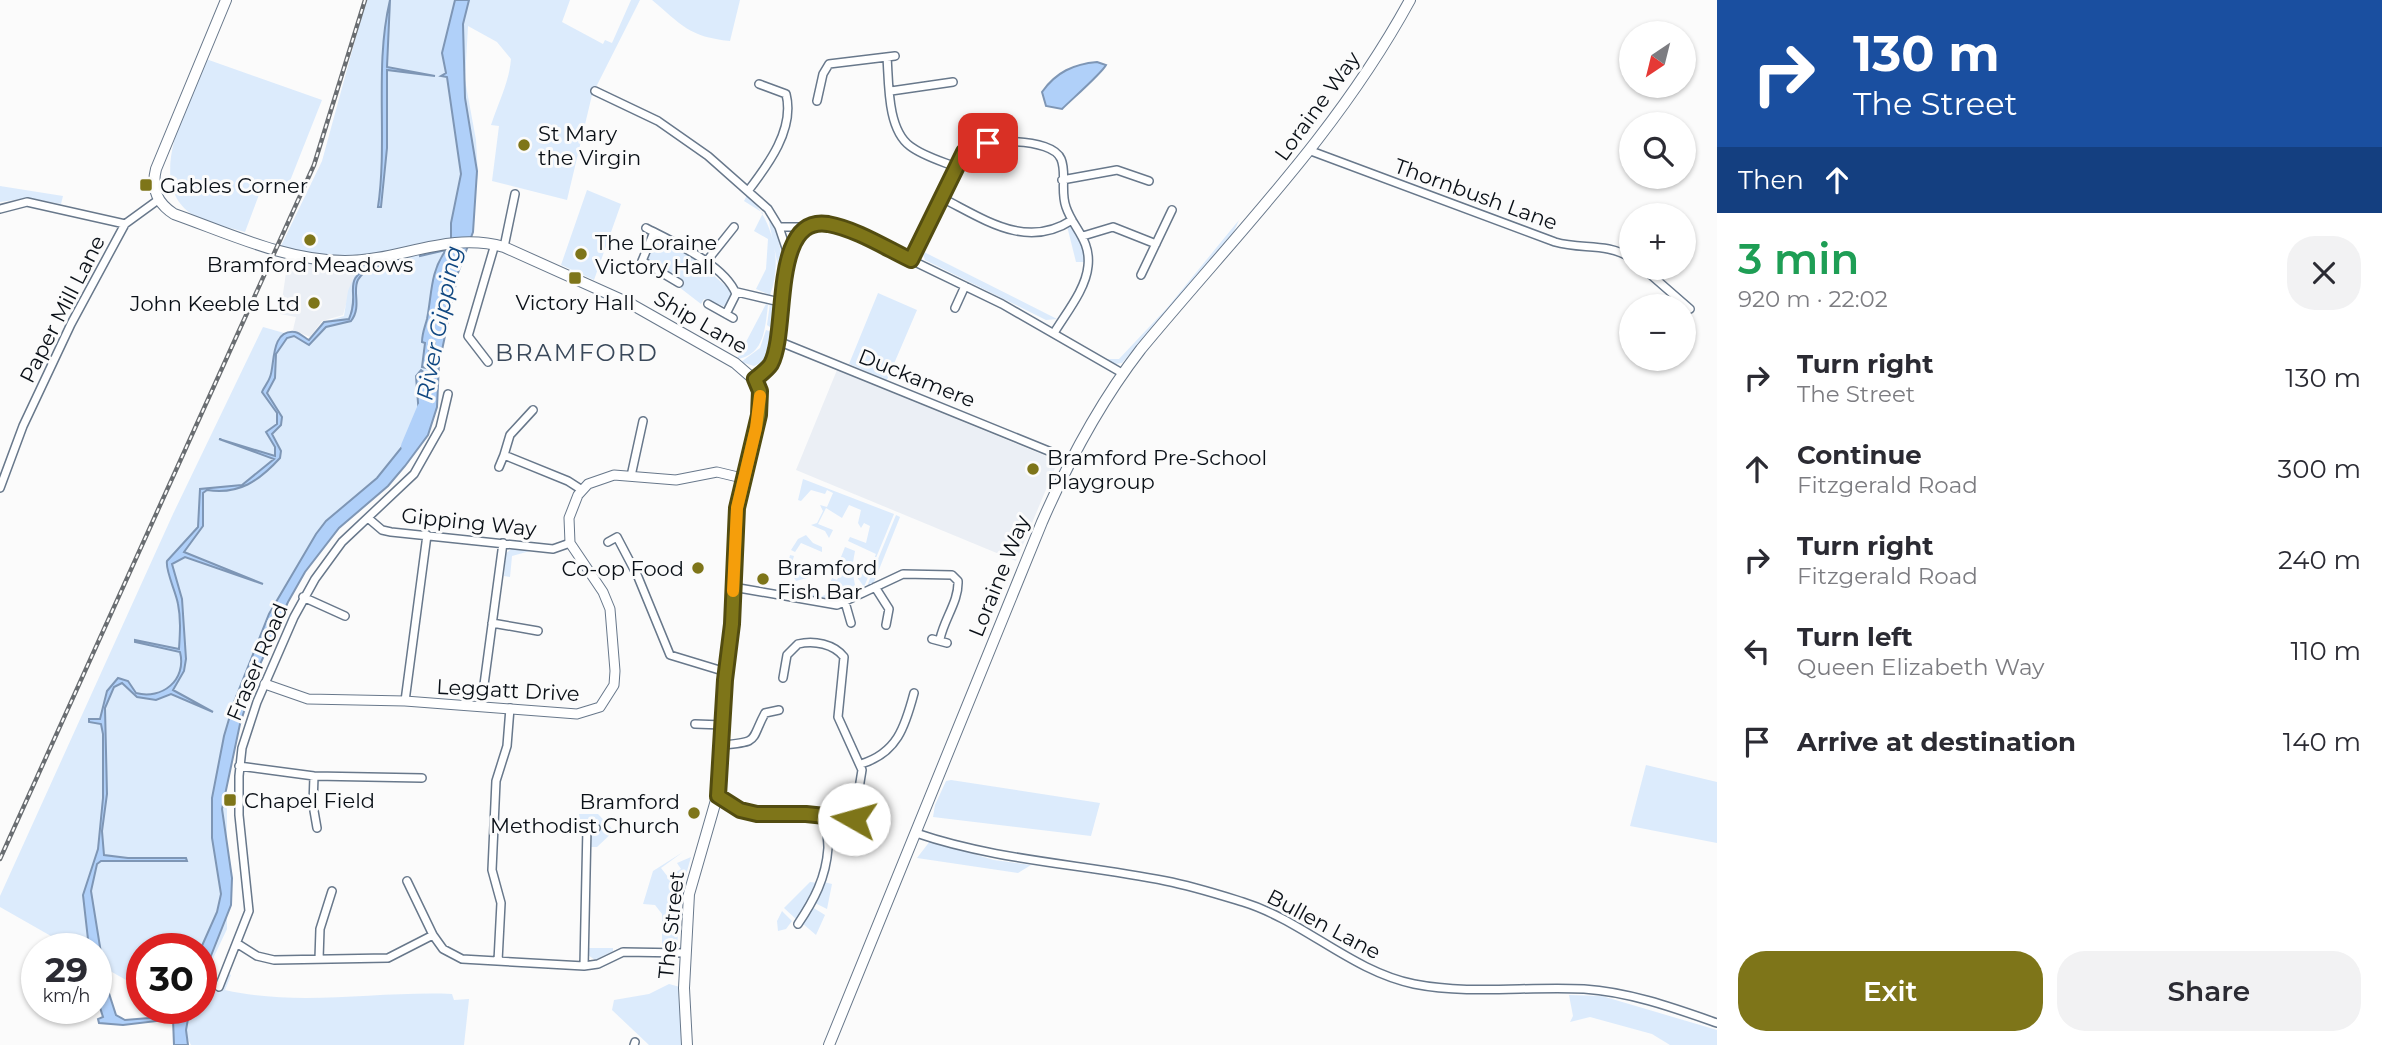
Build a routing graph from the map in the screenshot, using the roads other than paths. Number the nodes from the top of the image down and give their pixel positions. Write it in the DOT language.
graph roads {
  1 [pos="226,0"];
  2 [pos="1410,0"];
  3 [pos="953,82"];
  4 [pos="758,85"];
  5 [pos="595,91"];
  6 [pos="891,91"];
  7 [pos="817,101"];
  8 [pos="1311,151"];
  9 [pos="956,167"];
  10 [pos="1062,180"];
  11 [pos="1149,181"];
  12 [pos="748,191"];
  13 [pos="515,194"];
  14 [pos="942,198"];
  15 [pos="158,200"];
  16 [pos="0,209"];
  17 [pos="1171,210"];
  18 [pos="1072,220"];
  19 [pos="125,224"];
  20 [pos="734,226"];
  21 [pos="779,227"];
  22 [pos="806,227"];
  23 [pos="1083,236"];
  24 [pos="1156,244"];
  25 [pos="499,245"];
  26 [pos="1619,252"];
  27 [pos="788,254"];
  28 [pos="911,260"];
  29 [pos="706,262"];
  30 [pos="1141,275"];
  31 [pos="1657,280"];
  32 [pos="679,283"];
  33 [pos="965,286"];
  34 [pos="737,292"];
  35 [pos="1673,294"];
  36 [pos="784,303"];
  37 [pos="708,304"];
  38 [pos="956,308"];
  39 [pos="1054,332"];
  40 [pos="778,341"];
  41 [pos="480,355"];
  42 [pos="488,362"];
  43 [pos="475,364"];
  44 [pos="1122,373"];
  45 [pos="755,379"];
  46 [pos="449,394"];
  47 [pos="533,410"];
  48 [pos="643,421"];
  49 [pos="1042,448"];
  50 [pos="1051,452"];
  51 [pos="504,455"];
  52 [pos="1038,457"];
  53 [pos="499,467"];
  54 [pos="631,476"];
  55 [pos="742,478"];
  56 [pos="0,488"];
  57 [pos="582,490"];
  58 [pos="368,518"];
  59 [pos="427,536"];
  60 [pos="608,542"];
  61 [pos="503,543"];
  62 [pos="570,543"];
  63 [pos="733,587"];
  64 [pos="875,587"];
  65 [pos="303,597"];
  66 [pos="845,602"];
  67 [pos="345,616"];
  68 [pos="492,623"];
  69 [pos="851,623"];
  70 [pos="886,625"];
  71 [pos="538,631"];
  72 [pos="940,641"];
  73 [pos="726,672"];
  74 [pos="783,678"];
  75 [pos="265,684"];
  76 [pos="915,693"];
  77 [pos="405,701"];
  78 [pos="481,707"];
  79 [pos="510,708"];
  80 [pos="779,710"];
  81 [pos="695,724"];
  82 [pos="723,725"];
  83 [pos="760,729"];
  84 [pos="771,730"];
  85 [pos="723,745"];
  86 [pos="861,764"];
  87 [pos="239,766"];
  88 [pos="314,776"];
  89 [pos="422,778"];
  90 [pos="718,796"];
  91 [pos="827,815"];
  92 [pos="854,819"];
  93 [pos="878,824"];
  94 [pos="587,827"];
  95 [pos="317,828"];
  96 [pos="916,833"];
  97 [pos="407,881"];
  98 [pos="332,891"];
  99 [pos="798,924"];
  100 [pos="433,934"];
  101 [pos="238,944"];
  102 [pos="685,953"];
  103 [pos="319,959"];
  104 [pos="498,961"];
  105 [pos="584,966"];
  106 [pos="219,987"];
  107 [pos="1717,1023"];
  108 [pos="687,1045"];
  109 [pos="830,1045"];
  1 -- 15 [label="main road"];
  2 -- 8 [label="main road, Loraine Way"];
  3 -- 6 [label="street"];
  4 -- 12 [label="street"];
  5 -- 12 [label="street"];
  6 -- 7 [label="street"];
  6 -- 9 [label="street"];
  8 -- 26 [label="street, Thornbush Lane"];
  8 -- 44 [label="main road, Loraine Way"];
  9 -- 10 [label="street"];
  9 -- 14 [label="street"];
  10 -- 11 [label="street"];
  10 -- 18 [label="street"];
  12 -- 21 [label="street"];
  13 -- 25 [label="street"];
  14 -- 18 [label="street"];
  14 -- 28 [label="street"];
  15 -- 19 [label="street, Paper Mill Lane"];
  15 -- 25 [label="main road, Ship Lane"];
  16 -- 19 [label="street"];
  17 -- 24 [label="street"];
  18 -- 23 [label="street"];
  19 -- 56 [label="street, Paper Mill Lane"];
  20 -- 29 [label="street"];
  21 -- 22 [label="street"];
  21 -- 27 [label="street"];
  22 -- 27 [label="street"];
  22 -- 28 [label="street"];
  23 -- 24 [label="street"];
  23 -- 39 [label="street"];
  24 -- 30 [label="street"];
  25 -- 41 [label="street"];
  25 -- 45 [label="main road, Ship Lane"];
  27 -- 36 [label="street"];
  28 -- 33 [label="street"];
  29 -- 32 [label="street"];
  29 -- 34 [label="street"];
  31 -- 35 [label="street"];
  33 -- 38 [label="street"];
  33 -- 39 [label="street"];
  34 -- 36 [label="street"];
  34 -- 37 [label="street"];
  36 -- 40 [label="street"];
  39 -- 44 [label="street"];
  40 -- 45 [label="street"];
  40 -- 49 [label="street, Duckamere"];
  41 -- 42 [label="street"];
  41 -- 43 [label="street"];
  44 -- 96 [label="main road, Loraine Way"];
  45 -- 55 [label="main road, The Street"];
  46 -- 58 [label="street, Fraser Road"];
  47 -- 51 [label="street"];
  48 -- 54 [label="street"];
  49 -- 50 [label="street, Duckamere"];
  49 -- 52 [label="street"];
  51 -- 53 [label="street"];
  51 -- 57 [label="street"];
  54 -- 55 [label="street"];
  54 -- 57 [label="street"];
  55 -- 63 [label="main road, The Street"];
  57 -- 62 [label="street"];
  58 -- 59 [label="street, Gipping Way"];
  58 -- 65 [label="street, Fraser Road"];
  59 -- 61 [label="street, Gipping Way"];
  59 -- 77 [label="street"];
  60 -- 73 [label="street"];
  61 -- 62 [label="street, Gipping Way"];
  61 -- 68 [label="street"];
  62 -- 79 [label="street, Leggatt Drive"];
  63 -- 66 [label="street"];
  63 -- 73 [label="main road, The Street"];
  64 -- 66 [label="street"];
  64 -- 70 [label="street"];
  64 -- 72 [label="street"];
  65 -- 67 [label="street"];
  65 -- 75 [label="street, Fraser Road"];
  66 -- 69 [label="street"];
  68 -- 71 [label="street"];
  68 -- 78 [label="street"];
  73 -- 82 [label="main road, The Street"];
  74 -- 86 [label="street"];
  75 -- 77 [label="street, Leggatt Drive"];
  75 -- 87 [label="street, Fraser Road"];
  76 -- 86 [label="street"];
  77 -- 78 [label="street, Leggatt Drive"];
  78 -- 79 [label="street, Leggatt Drive"];
  79 -- 104 [label="street"];
  80 -- 83 [label="street"];
  81 -- 82 [label="street"];
  82 -- 85 [label="main road, The Street"];
  83 -- 84 [label="street"];
  83 -- 85 [label="street"];
  85 -- 90 [label="main road, The Street"];
  86 -- 92 [label="street"];
  87 -- 88 [label="street"];
  87 -- 101 [label="street, Fraser Road"];
  88 -- 89 [label="street"];
  88 -- 95 [label="street"];
  90 -- 91 [label="street"];
  90 -- 102 [label="main road, The Street"];
  91 -- 92 [label="street"];
  91 -- 99 [label="street"];
  92 -- 93 [label="street"];
  94 -- 105 [label="street"];
  96 -- 107 [label="street, Bullen Lane"];
  96 -- 109 [label="main road, Loraine Way"];
  97 -- 100 [label="street"];
  98 -- 103 [label="street"];
  100 -- 103 [label="street"];
  100 -- 104 [label="street"];
  101 -- 103 [label="street"];
  101 -- 106 [label="street, Fraser Road"];
  102 -- 105 [label="street"];
  102 -- 108 [label="main road, The Street"];
  104 -- 105 [label="street"];
}
